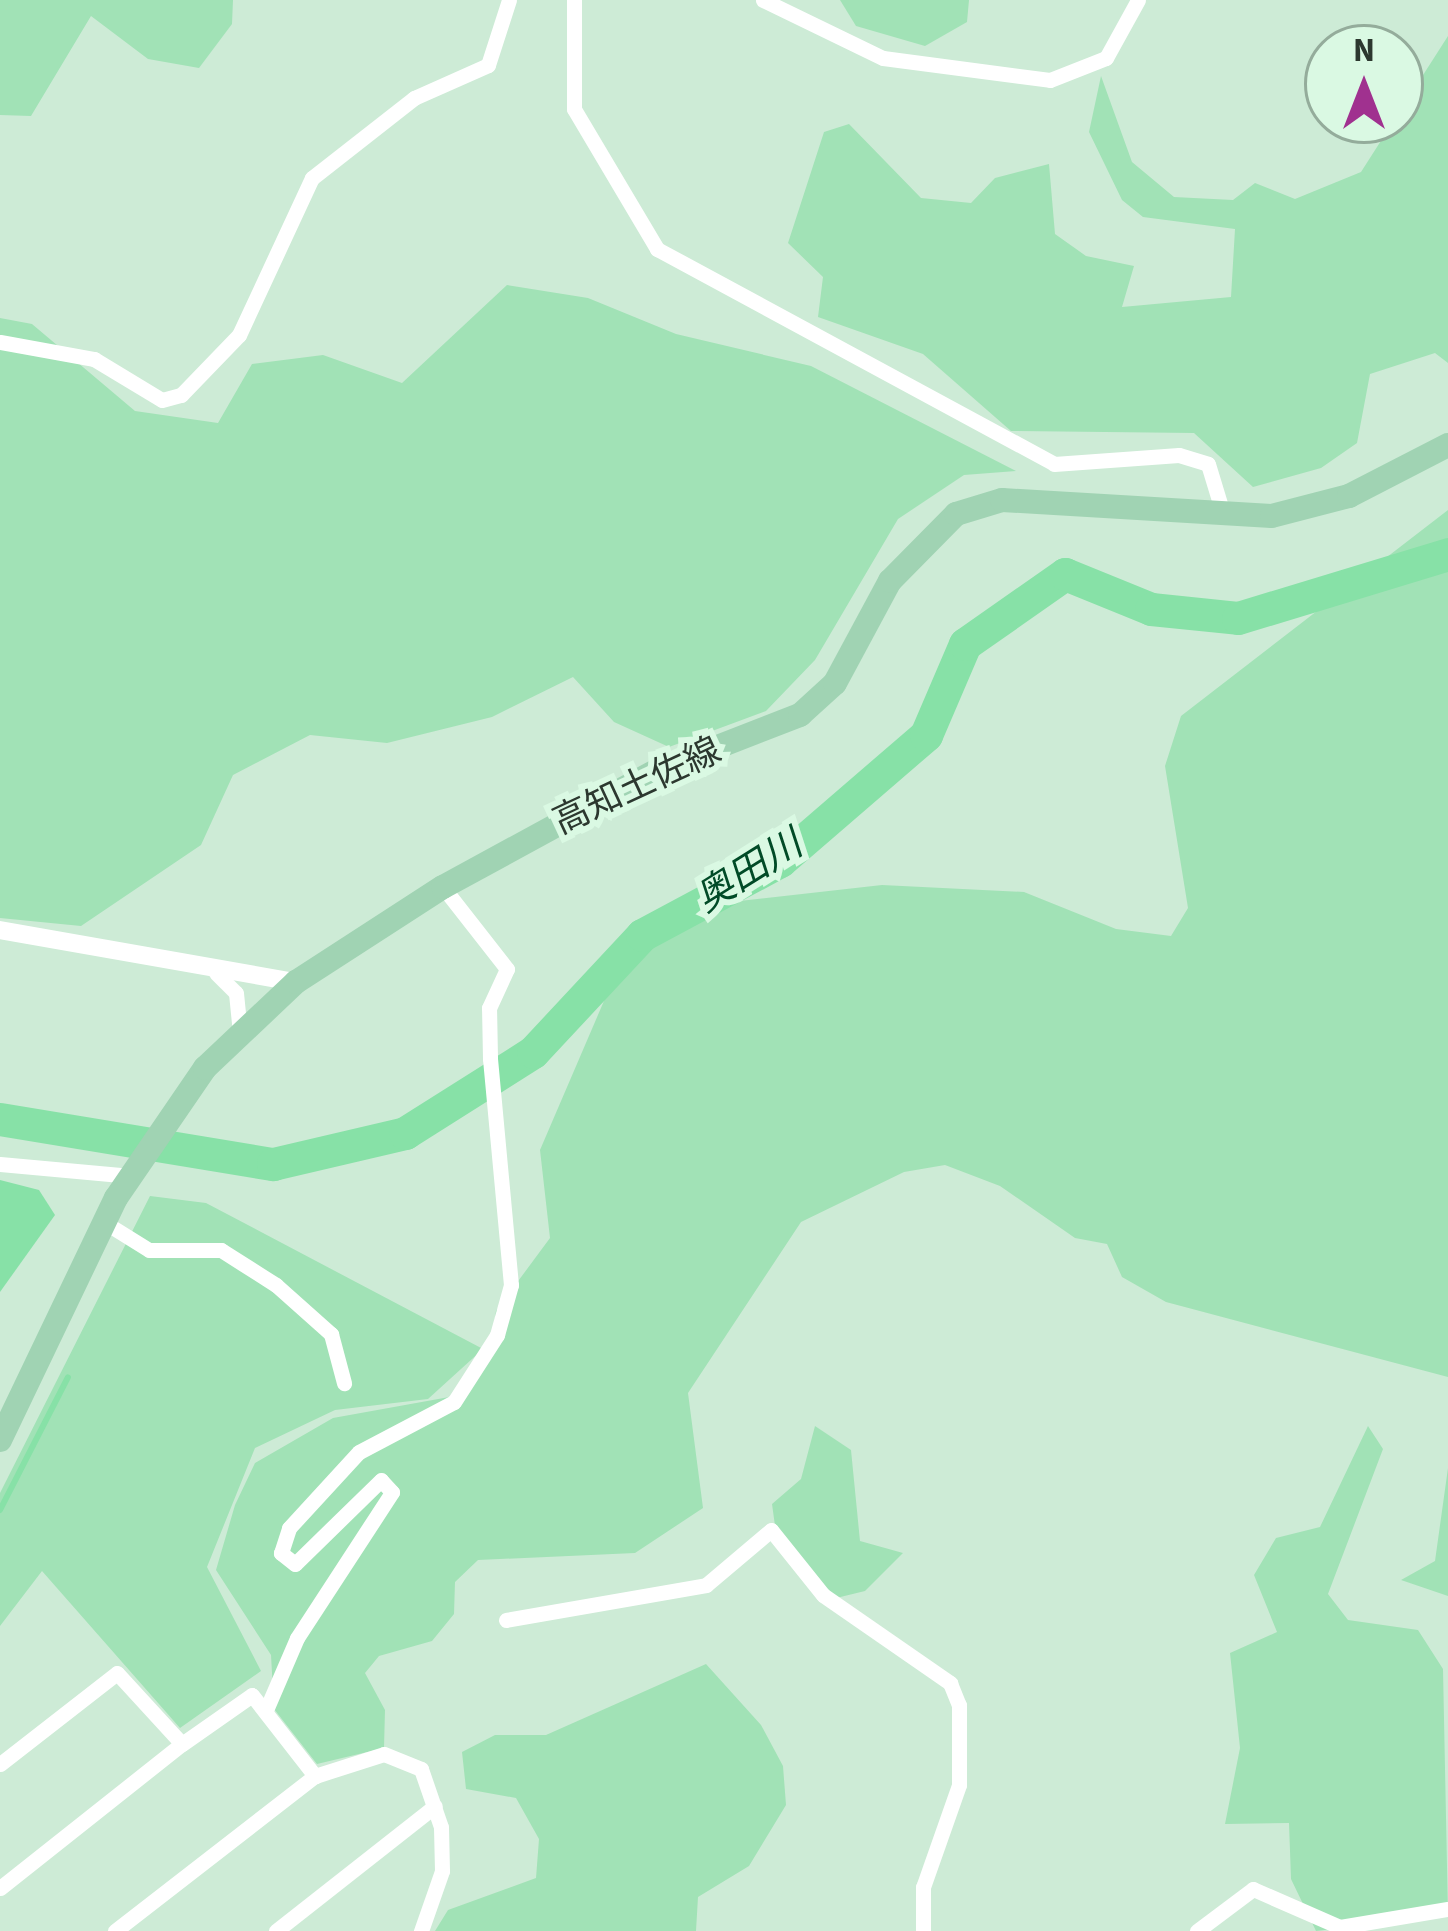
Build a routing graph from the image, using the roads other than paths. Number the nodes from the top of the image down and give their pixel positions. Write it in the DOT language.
graph roads {
  1 [pos="508,0"];
  2 [pos="574,0"];
  3 [pos="763,0"];
  4 [pos="1138,0"];
  5 [pos="0,342"];
  6 [pos="1448,445"];
  7 [pos="1222,510"];
  8 [pos="443,887"];
  9 [pos="0,930"];
  10 [pos="216,973"];
  11 [pos="296,982"];
  12 [pos="240,1035"];
  13 [pos="0,1163"];
  14 [pos="135,1170"];
  15 [pos="104,1222"];
  16 [pos="344,1383"];
  17 [pos="0,1440"];
  18 [pos="506,1620"];
  19 [pos="266,1710"];
  20 [pos="182,1744"];
  21 [pos="0,1765"];
  22 [pos="315,1776"];
  23 [pos="435,1806"];
  24 [pos="0,1888"];
  25 [pos="1448,1910"];
  26 [pos="115,1931"];
  27 [pos="276,1931"];
  28 [pos="421,1931"];
  29 [pos="922,1931"];
  30 [pos="1197,1931"];
  1 -- 5 [label="street"];
  2 -- 7 [label="street"];
  3 -- 4 [label="street"];
  6 -- 7 [label="main road, 高知土佐線"];
  7 -- 8 [label="main road, 高知土佐線"];
  8 -- 11 [label="main road, 高知土佐線"];
  8 -- 19 [label="street"];
  9 -- 10 [label="street"];
  10 -- 11 [label="street"];
  10 -- 12 [label="street"];
  11 -- 12 [label="main road, 高知土佐線"];
  12 -- 14 [label="main road, 高知土佐線"];
  13 -- 14 [label="street"];
  14 -- 15 [label="main road, 高知土佐線"];
  15 -- 16 [label="street"];
  15 -- 17 [label="main road, 高知土佐線"];
  18 -- 29 [label="street"];
  19 -- 20 [label="street"];
  19 -- 22 [label="street"];
  20 -- 21 [label="street"];
  20 -- 24 [label="street"];
  22 -- 23 [label="street"];
  22 -- 26 [label="street"];
  23 -- 27 [label="street"];
  23 -- 28 [label="street"];
  25 -- 30 [label="street"];
}
